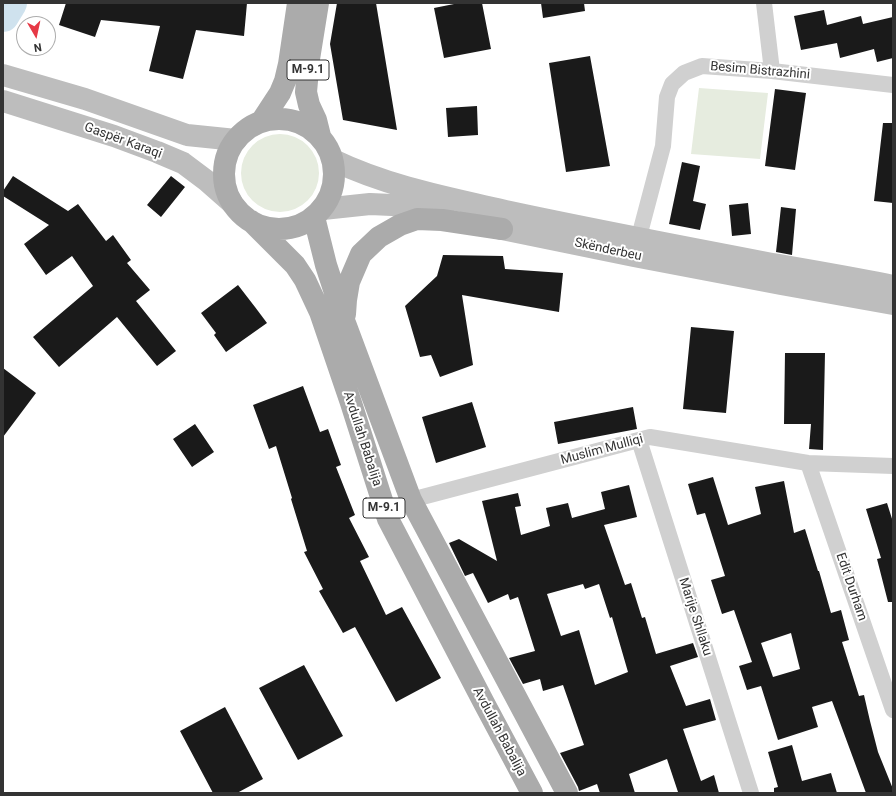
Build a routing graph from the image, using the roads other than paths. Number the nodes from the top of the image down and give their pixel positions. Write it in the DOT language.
graph roads {
  1 [pos="298,3"];
  2 [pos="318,3"];
  3 [pos="764,3"];
  4 [pos="772,70"];
  5 [pos="3,75"];
  6 [pos="893,85"];
  7 [pos="3,101"];
  8 [pos="260,122"];
  9 [pos="320,136"];
  10 [pos="236,140"];
  11 [pos="333,160"];
  12 [pos="232,203"];
  13 [pos="318,213"];
  14 [pos="251,221"];
  15 [pos="502,229"];
  16 [pos="636,247"];
  17 [pos="893,286"];
  18 [pos="893,304"];
  19 [pos="345,323"];
  20 [pos="640,440"];
  21 [pos="808,463"];
  22 [pos="893,466"];
  23 [pos="411,500"];
  24 [pos="893,710"];
  25 [pos="532,793"];
  26 [pos="567,793"];
  27 [pos="751,793"];
  1 -- 8 [label="main road, M-9.1"];
  2 -- 9 [label="main road, M-9.1"];
  3 -- 4 [label="street"];
  4 -- 6 [label="street, Besim Bistrazhini"];
  4 -- 16 [label="street, Besim Bistrazhini"];
  5 -- 10 [label="main road, Gaspër Karaqi"];
  7 -- 12 [label="main road, Gaspër Karaqi"];
  8 -- 9 [label="main road, M-9.1"];
  8 -- 10 [label="main road, M-9.1"];
  9 -- 11 [label="main road, M-9.1"];
  10 -- 12 [label="main road, M-9.1"];
  11 -- 13 [label="main road, M-9.1"];
  11 -- 16 [label="main road, Skënderbeu"];
  12 -- 14 [label="main road, M-9.1"];
  13 -- 14 [label="main road, M-9.1"];
  13 -- 15 [label="main road, Skënderbeu"];
  13 -- 19 [label="main road, Avdullah Babalija / M-9.1"];
  14 -- 25 [label="main road, Avdullah Babalija / M-9.1"];
  15 -- 16 [label="main road, Skënderbeu"];
  15 -- 19 [label="main road"];
  16 -- 17 [label="main road, Skënderbeu"];
  16 -- 18 [label="main road, Skënderbeu"];
  19 -- 23 [label="main road, Avdullah Babalija / M-9.1"];
  20 -- 21 [label="street, Muslim Mulliqi"];
  20 -- 23 [label="street, Muslim Mulliqi"];
  20 -- 27 [label="street, Marije Shllaku"];
  21 -- 22 [label="street, Muslim Mulliqi"];
  21 -- 24 [label="street, Edit Durham"];
  23 -- 26 [label="main road, Avdullah Babalija / M-9.1"];
}
